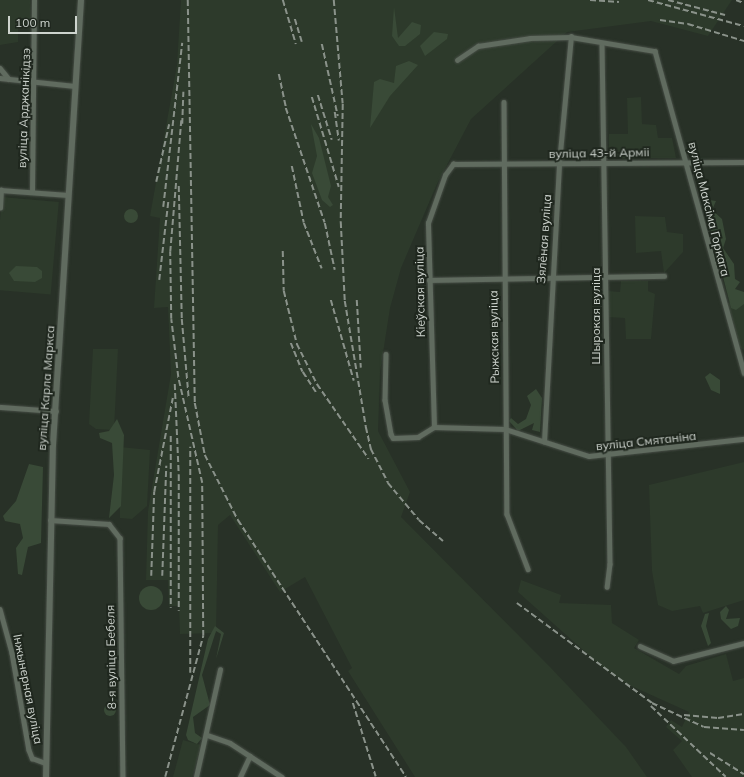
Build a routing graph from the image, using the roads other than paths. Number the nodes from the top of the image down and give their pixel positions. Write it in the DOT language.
graph roads {
  1 [pos="34,0"];
  2 [pos="81,0"];
  3 [pos="571,38"];
  4 [pos="602,44"];
  5 [pos="457,60"];
  6 [pos="0,68"];
  7 [pos="0,78"];
  8 [pos="9,79"];
  9 [pos="36,81"];
  10 [pos="75,86"];
  11 [pos="504,102"];
  12 [pos="687,162"];
  13 [pos="744,162"];
  14 [pos="559,163"];
  15 [pos="606,163"];
  16 [pos="453,164"];
  17 [pos="504,164"];
  18 [pos="0,190"];
  19 [pos="32,192"];
  20 [pos="68,195"];
  21 [pos="0,208"];
  22 [pos="664,276"];
  23 [pos="606,277"];
  24 [pos="552,278"];
  25 [pos="503,279"];
  26 [pos="429,280"];
  27 [pos="386,354"];
  28 [pos="744,372"];
  29 [pos="0,408"];
  30 [pos="56,411"];
  31 [pos="434,427"];
  32 [pos="506,430"];
  33 [pos="744,439"];
  34 [pos="544,442"];
  35 [pos="607,457"];
  36 [pos="50,520"];
  37 [pos="528,568"];
  38 [pos="607,587"];
  39 [pos="0,609"];
  40 [pos="744,643"];
  41 [pos="640,646"];
  42 [pos="220,670"];
  43 [pos="207,735"];
  44 [pos="250,756"];
  45 [pos="46,763"];
  46 [pos="46,777"];
  47 [pos="123,777"];
  48 [pos="196,777"];
  49 [pos="240,777"];
  50 [pos="282,777"];
  1 -- 9 [label="street, вуліца Арджанікідзэ"];
  2 -- 10 [label="main road, вуліца Карла Маркса"];
  3 -- 4 [label="street"];
  3 -- 5 [label="street"];
  3 -- 14 [label="street, Зялёная вуліца"];
  4 -- 12 [label="street, вуліца Максіма Горкага"];
  4 -- 15 [label="street, Шырокая вуліца"];
  6 -- 8 [label="street"];
  7 -- 8 [label="street"];
  8 -- 9 [label="street"];
  9 -- 10 [label="street"];
  9 -- 19 [label="street, вуліца Арджанікідзэ"];
  10 -- 20 [label="main road, вуліца Карла Маркса"];
  11 -- 17 [label="street, Рыжская вуліца"];
  12 -- 13 [label="street, вуліца 43-й Арміі"];
  12 -- 15 [label="street, вуліца 43-й Арміі"];
  12 -- 28 [label="street, вуліца Максіма Горкага"];
  14 -- 15 [label="street, вуліца 43-й Арміі"];
  14 -- 17 [label="street, вуліца 43-й Арміі"];
  14 -- 24 [label="street, Зялёная вуліца"];
  15 -- 23 [label="street, Шырокая вуліца"];
  16 -- 17 [label="street, вуліца 43-й Арміі"];
  16 -- 26 [label="street, Кіеўская вуліца"];
  17 -- 25 [label="street, Рыжская вуліца"];
  18 -- 19 [label="street"];
  18 -- 21 [label="street"];
  19 -- 20 [label="street"];
  20 -- 30 [label="main road, вуліца Карла Маркса"];
  22 -- 23 [label="street"];
  23 -- 24 [label="street"];
  23 -- 35 [label="street, Шырокая вуліца"];
  24 -- 25 [label="street"];
  24 -- 34 [label="street, Зялёная вуліца"];
  25 -- 26 [label="street"];
  25 -- 32 [label="street, Рыжская вуліца"];
  26 -- 31 [label="street, Кіеўская вуліца"];
  27 -- 31 [label="street"];
  29 -- 30 [label="street"];
  30 -- 36 [label="main road, вуліца Карла Маркса"];
  31 -- 32 [label="street, вуліца Смятаніна"];
  32 -- 34 [label="street, вуліца Смятаніна"];
  32 -- 37 [label="street, Рыжская вуліца"];
  33 -- 35 [label="street, вуліца Смятаніна"];
  34 -- 35 [label="street, вуліца Смятаніна"];
  35 -- 38 [label="street, Шырокая вуліца"];
  36 -- 45 [label="main road, вуліца Карла Маркса"];
  36 -- 47 [label="street, 8-я вуліца Бебеля"];
  39 -- 45 [label="street, Інжынерная вуліца"];
  40 -- 41 [label="street"];
  42 -- 43 [label="street"];
  43 -- 44 [label="street"];
  43 -- 48 [label="street"];
  44 -- 49 [label="street"];
  44 -- 50 [label="street"];
  45 -- 46 [label="main road, вуліца Карла Маркса"];
}
